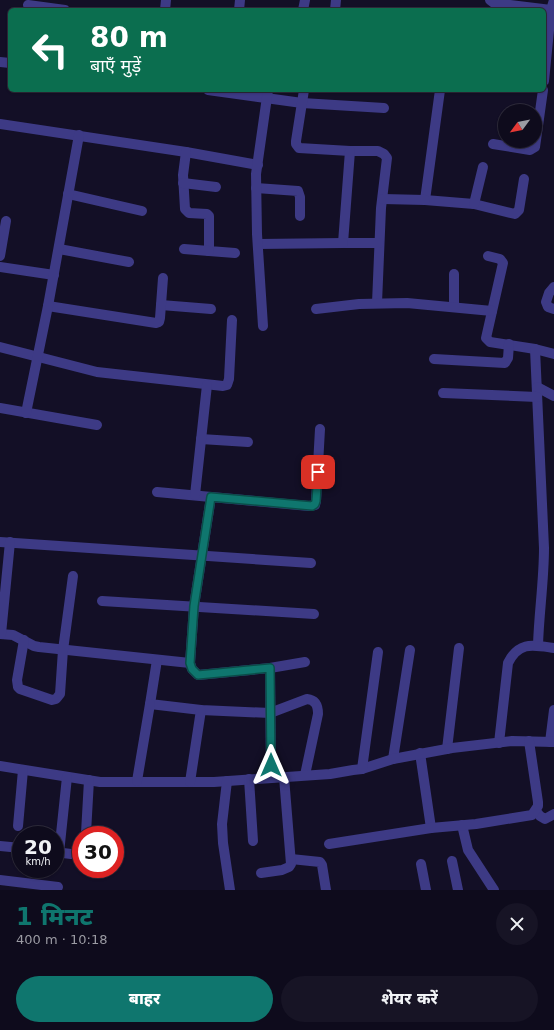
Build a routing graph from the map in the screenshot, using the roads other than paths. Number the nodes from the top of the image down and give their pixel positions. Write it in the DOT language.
graph roads {
  1 [pos="490,0"];
  2 [pos="28,5"];
  3 [pos="552,5"];
  4 [pos="50,8"];
  5 [pos="546,62"];
  6 [pos="238,92"];
  7 [pos="304,92"];
  8 [pos="440,92"];
  9 [pos="543,92"];
  10 [pos="267,94"];
  11 [pos="302,103"];
  12 [pos="384,108"];
  13 [pos="0,124"];
  14 [pos="79,135"];
  15 [pos="493,144"];
  16 [pos="350,151"];
  17 [pos="186,152"];
  18 [pos="258,165"];
  19 [pos="483,167"];
  20 [pos="524,179"];
  21 [pos="183,183"];
  22 [pos="216,187"];
  23 [pos="256,188"];
  24 [pos="68,194"];
  25 [pos="382,199"];
  26 [pos="425,200"];
  27 [pos="474,204"];
  28 [pos="142,211"];
  29 [pos="300,216"];
  30 [pos="6,220"];
  31 [pos="343,243"];
  32 [pos="379,243"];
  33 [pos="258,244"];
  34 [pos="59,249"];
  35 [pos="184,249"];
  36 [pos="209,251"];
  37 [pos="235,253"];
  38 [pos="0,256"];
  39 [pos="488,256"];
  40 [pos="129,262"];
  41 [pos="0,267"];
  42 [pos="454,274"];
  43 [pos="54,275"];
  44 [pos="163,278"];
  45 [pos="554,287"];
  46 [pos="377,303"];
  47 [pos="161,305"];
  48 [pos="48,306"];
  49 [pos="454,307"];
  50 [pos="554,308"];
  51 [pos="211,309"];
  52 [pos="316,309"];
  53 [pos="492,311"];
  54 [pos="232,320"];
  55 [pos="264,326"];
  56 [pos="508,344"];
  57 [pos="0,347"];
  58 [pos="535,348"];
  59 [pos="554,354"];
  60 [pos="38,357"];
  61 [pos="434,359"];
  62 [pos="207,385"];
  63 [pos="537,392"];
  64 [pos="443,393"];
  65 [pos="554,396"];
  66 [pos="0,408"];
  67 [pos="26,413"];
  68 [pos="97,425"];
  69 [pos="320,429"];
  70 [pos="201,439"];
  71 [pos="248,442"];
  72 [pos="157,492"];
  73 [pos="195,495"];
  74 [pos="211,497"];
  75 [pos="5,542"];
  76 [pos="201,557"];
  77 [pos="311,564"];
  78 [pos="73,576"];
  79 [pos="3,589"];
  80 [pos="102,602"];
  81 [pos="194,606"];
  82 [pos="314,614"];
  83 [pos="1,634"];
  84 [pos="24,640"];
  85 [pos="538,645"];
  86 [pos="459,648"];
  87 [pos="554,648"];
  88 [pos="64,650"];
  89 [pos="410,650"];
  90 [pos="378,652"];
  91 [pos="157,660"];
  92 [pos="305,662"];
  93 [pos="190,663"];
  94 [pos="270,668"];
  95 [pos="150,704"];
  96 [pos="201,710"];
  97 [pos="554,710"];
  98 [pos="270,713"];
  99 [pos="529,741"];
  100 [pos="552,742"];
  101 [pos="499,743"];
  102 [pos="447,749"];
  103 [pos="420,753"];
  104 [pos="393,759"];
  105 [pos="0,766"];
  106 [pos="362,769"];
  107 [pos="23,770"];
  108 [pos="305,775"];
  109 [pos="284,776"];
  110 [pos="67,777"];
  111 [pos="271,778"];
  112 [pos="249,779"];
  113 [pos="89,780"];
  114 [pos="137,781"];
  115 [pos="227,781"];
  116 [pos="190,782"];
  117 [pos="536,811"];
  118 [pos="554,814"];
  119 [pos="462,825"];
  120 [pos="18,826"];
  121 [pos="60,826"];
  122 [pos="86,826"];
  123 [pos="430,828"];
  124 [pos="253,841"];
  125 [pos="329,844"];
  126 [pos="0,846"];
  127 [pos="12,847"];
  128 [pos="64,853"];
  129 [pos="71,854"];
  130 [pos="291,859"];
  131 [pos="452,861"];
  132 [pos="421,864"];
  133 [pos="261,873"];
  134 [pos="0,880"];
  135 [pos="58,887"];
  136 [pos="230,890"];
  137 [pos="326,890"];
  138 [pos="426,890"];
  139 [pos="458,890"];
  140 [pos="494,890"];
  1 -- 3 [label="street"];
  2 -- 4 [label="street"];
  3 -- 5 [label="street"];
  6 -- 10 [label="street"];
  7 -- 11 [label="street"];
  8 -- 26 [label="street"];
  9 -- 15 [label="street"];
  10 -- 11 [label="street"];
  10 -- 18 [label="street"];
  11 -- 12 [label="street"];
  11 -- 16 [label="street"];
  13 -- 14 [label="street"];
  14 -- 17 [label="street"];
  14 -- 24 [label="street"];
  16 -- 25 [label="street"];
  16 -- 31 [label="street"];
  17 -- 18 [label="street"];
  17 -- 21 [label="street"];
  18 -- 23 [label="street"];
  19 -- 27 [label="street"];
  20 -- 27 [label="street"];
  21 -- 22 [label="street"];
  21 -- 36 [label="street"];
  23 -- 29 [label="street"];
  23 -- 33 [label="street"];
  24 -- 28 [label="street"];
  24 -- 34 [label="street"];
  25 -- 26 [label="street"];
  25 -- 32 [label="street"];
  26 -- 27 [label="street"];
  30 -- 38 [label="street"];
  31 -- 32 [label="street"];
  31 -- 33 [label="street"];
  32 -- 46 [label="street"];
  33 -- 55 [label="street"];
  34 -- 40 [label="street"];
  34 -- 43 [label="street"];
  35 -- 36 [label="street"];
  36 -- 37 [label="street"];
  39 -- 53 [label="street"];
  41 -- 43 [label="street"];
  42 -- 49 [label="street"];
  43 -- 48 [label="street"];
  44 -- 47 [label="street"];
  45 -- 50 [label="street"];
  46 -- 49 [label="street"];
  46 -- 52 [label="street"];
  47 -- 48 [label="street"];
  47 -- 51 [label="street"];
  48 -- 60 [label="street"];
  49 -- 53 [label="street"];
  53 -- 56 [label="street"];
  54 -- 62 [label="street"];
  56 -- 58 [label="street"];
  56 -- 61 [label="street"];
  57 -- 60 [label="street"];
  58 -- 59 [label="street"];
  58 -- 63 [label="street"];
  60 -- 62 [label="street"];
  60 -- 67 [label="street"];
  62 -- 70 [label="street"];
  63 -- 64 [label="street"];
  63 -- 65 [label="street"];
  63 -- 85 [label="street"];
  66 -- 67 [label="street"];
  67 -- 68 [label="street"];
  69 -- 74 [label="street"];
  70 -- 71 [label="street"];
  70 -- 73 [label="street"];
  72 -- 73 [label="street"];
  73 -- 74 [label="street"];
  74 -- 76 [label="street"];
  75 -- 76 [label="street"];
  75 -- 79 [label="street"];
  76 -- 77 [label="street"];
  76 -- 81 [label="street"];
  78 -- 88 [label="street"];
  79 -- 83 [label="street"];
  80 -- 81 [label="street"];
  81 -- 82 [label="street"];
  81 -- 93 [label="street"];
  83 -- 84 [label="street"];
  84 -- 88 [label="street"];
  84 -- 88 [label="street"];
  85 -- 87 [label="street"];
  85 -- 101 [label="street"];
  86 -- 102 [label="street"];
  88 -- 91 [label="street"];
  89 -- 104 [label="street"];
  90 -- 106 [label="street"];
  91 -- 93 [label="street"];
  91 -- 95 [label="street"];
  92 -- 94 [label="street"];
  93 -- 94 [label="street"];
  94 -- 98 [label="street"];
  95 -- 96 [label="street"];
  95 -- 114 [label="street"];
  96 -- 98 [label="street"];
  96 -- 116 [label="street"];
  97 -- 100 [label="street"];
  98 -- 108 [label="street"];
  98 -- 111 [label="street"];
  99 -- 100 [label="street"];
  99 -- 101 [label="street"];
  99 -- 117 [label="street"];
  101 -- 102 [label="street"];
  102 -- 103 [label="street"];
  103 -- 104 [label="street"];
  103 -- 123 [label="street"];
  104 -- 106 [label="street"];
  105 -- 107 [label="street"];
  106 -- 108 [label="street"];
  107 -- 110 [label="street"];
  107 -- 120 [label="street"];
  108 -- 109 [label="street"];
  109 -- 111 [label="street"];
  109 -- 130 [label="street"];
  110 -- 113 [label="street"];
  110 -- 121 [label="street"];
  111 -- 112 [label="street"];
  112 -- 115 [label="street"];
  112 -- 124 [label="street"];
  113 -- 114 [label="street"];
  113 -- 122 [label="street"];
  114 -- 116 [label="street"];
  115 -- 116 [label="street"];
  115 -- 136 [label="street"];
  117 -- 118 [label="street"];
  117 -- 119 [label="street"];
  119 -- 123 [label="street"];
  119 -- 140 [label="street"];
  123 -- 125 [label="street"];
  126 -- 127 [label="street"];
  128 -- 129 [label="street"];
  130 -- 133 [label="street"];
  130 -- 137 [label="street"];
  131 -- 139 [label="street"];
  132 -- 138 [label="street"];
  134 -- 135 [label="street"];
}
